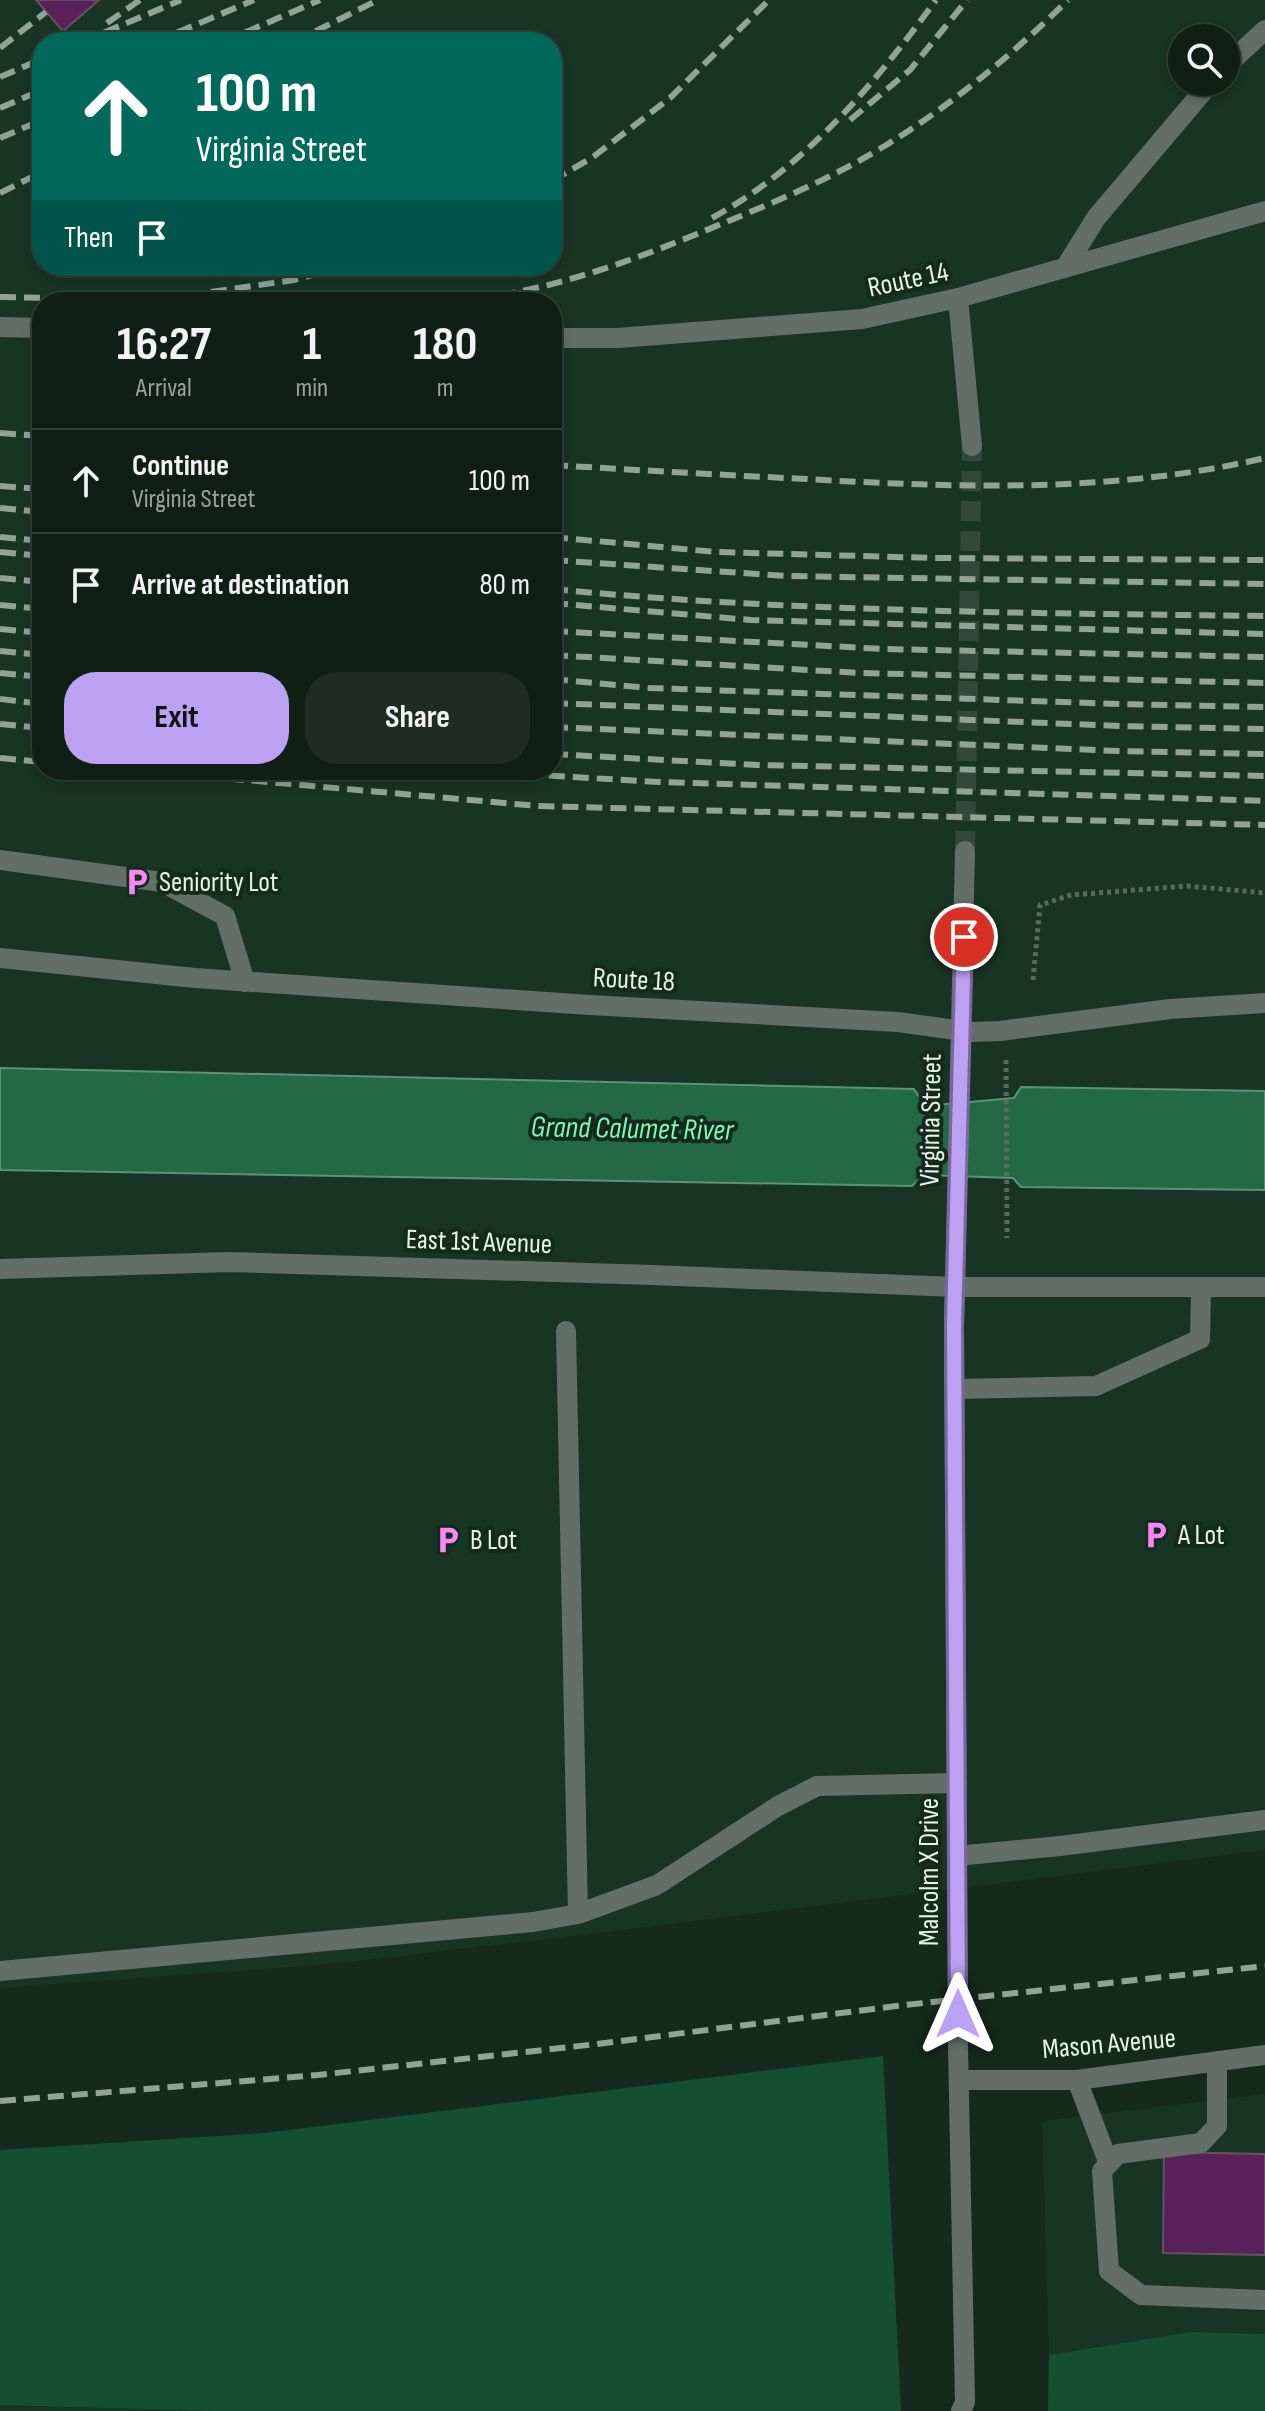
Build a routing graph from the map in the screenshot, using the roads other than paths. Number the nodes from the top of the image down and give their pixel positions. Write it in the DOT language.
graph roads {
  1 [pos="1265,30"];
  2 [pos="1240,53"];
  3 [pos="1199,96"];
  4 [pos="1265,211"];
  5 [pos="1065,268"];
  6 [pos="958,298"];
  7 [pos="0,327"];
  8 [pos="32,328"];
  9 [pos="562,338"];
  10 [pos="972,446"];
  11 [pos="965,851"];
  12 [pos="0,860"];
  13 [pos="0,958"];
  14 [pos="245,982"];
  15 [pos="1265,1003"];
  16 [pos="960,1031"];
  17 [pos="0,1269"];
  18 [pos="956,1287"];
  19 [pos="1265,1287"];
  20 [pos="1201,1289"];
  21 [pos="566,1331"];
  22 [pos="955,1389"];
  23 [pos="957,1783"];
  24 [pos="1265,1820"];
  25 [pos="957,1856"];
  26 [pos="578,1914"];
  27 [pos="0,1971"];
  28 [pos="1265,2055"];
  29 [pos="1217,2061"];
  30 [pos="959,2080"];
  31 [pos="1077,2080"];
  32 [pos="1109,2164"];
  33 [pos="1265,2300"];
  34 [pos="965,2408"];
  1 -- 2 [label="street"];
  3 -- 5 [label="street"];
  4 -- 5 [label="street, Route 14"];
  5 -- 6 [label="street, Route 14"];
  6 -- 9 [label="street, Route 14"];
  6 -- 10 [label="street"];
  7 -- 8 [label="street"];
  11 -- 16 [label="street, Virginia Street"];
  12 -- 14 [label="street"];
  13 -- 14 [label="street, Route 18"];
  14 -- 16 [label="street, Route 18"];
  15 -- 16 [label="street, Route 18"];
  16 -- 18 [label="street, Virginia Street"];
  17 -- 18 [label="street, East 1st Avenue"];
  18 -- 20 [label="street, East 1st Avenue"];
  18 -- 22 [label="street, Virginia Street"];
  19 -- 20 [label="street, East 1st Avenue"];
  20 -- 22 [label="street"];
  21 -- 26 [label="street"];
  22 -- 23 [label="street, Malcolm X Drive"];
  23 -- 25 [label="street, Malcolm X Drive"];
  23 -- 26 [label="street"];
  24 -- 25 [label="street"];
  25 -- 30 [label="street, Malcolm X Drive"];
  26 -- 27 [label="street"];
  28 -- 29 [label="street, Mason Avenue"];
  29 -- 31 [label="street, Mason Avenue"];
  29 -- 32 [label="street"];
  30 -- 31 [label="street, Mason Avenue"];
  30 -- 34 [label="street, Malcolm X Drive"];
  31 -- 32 [label="street"];
  32 -- 33 [label="street"];
}
